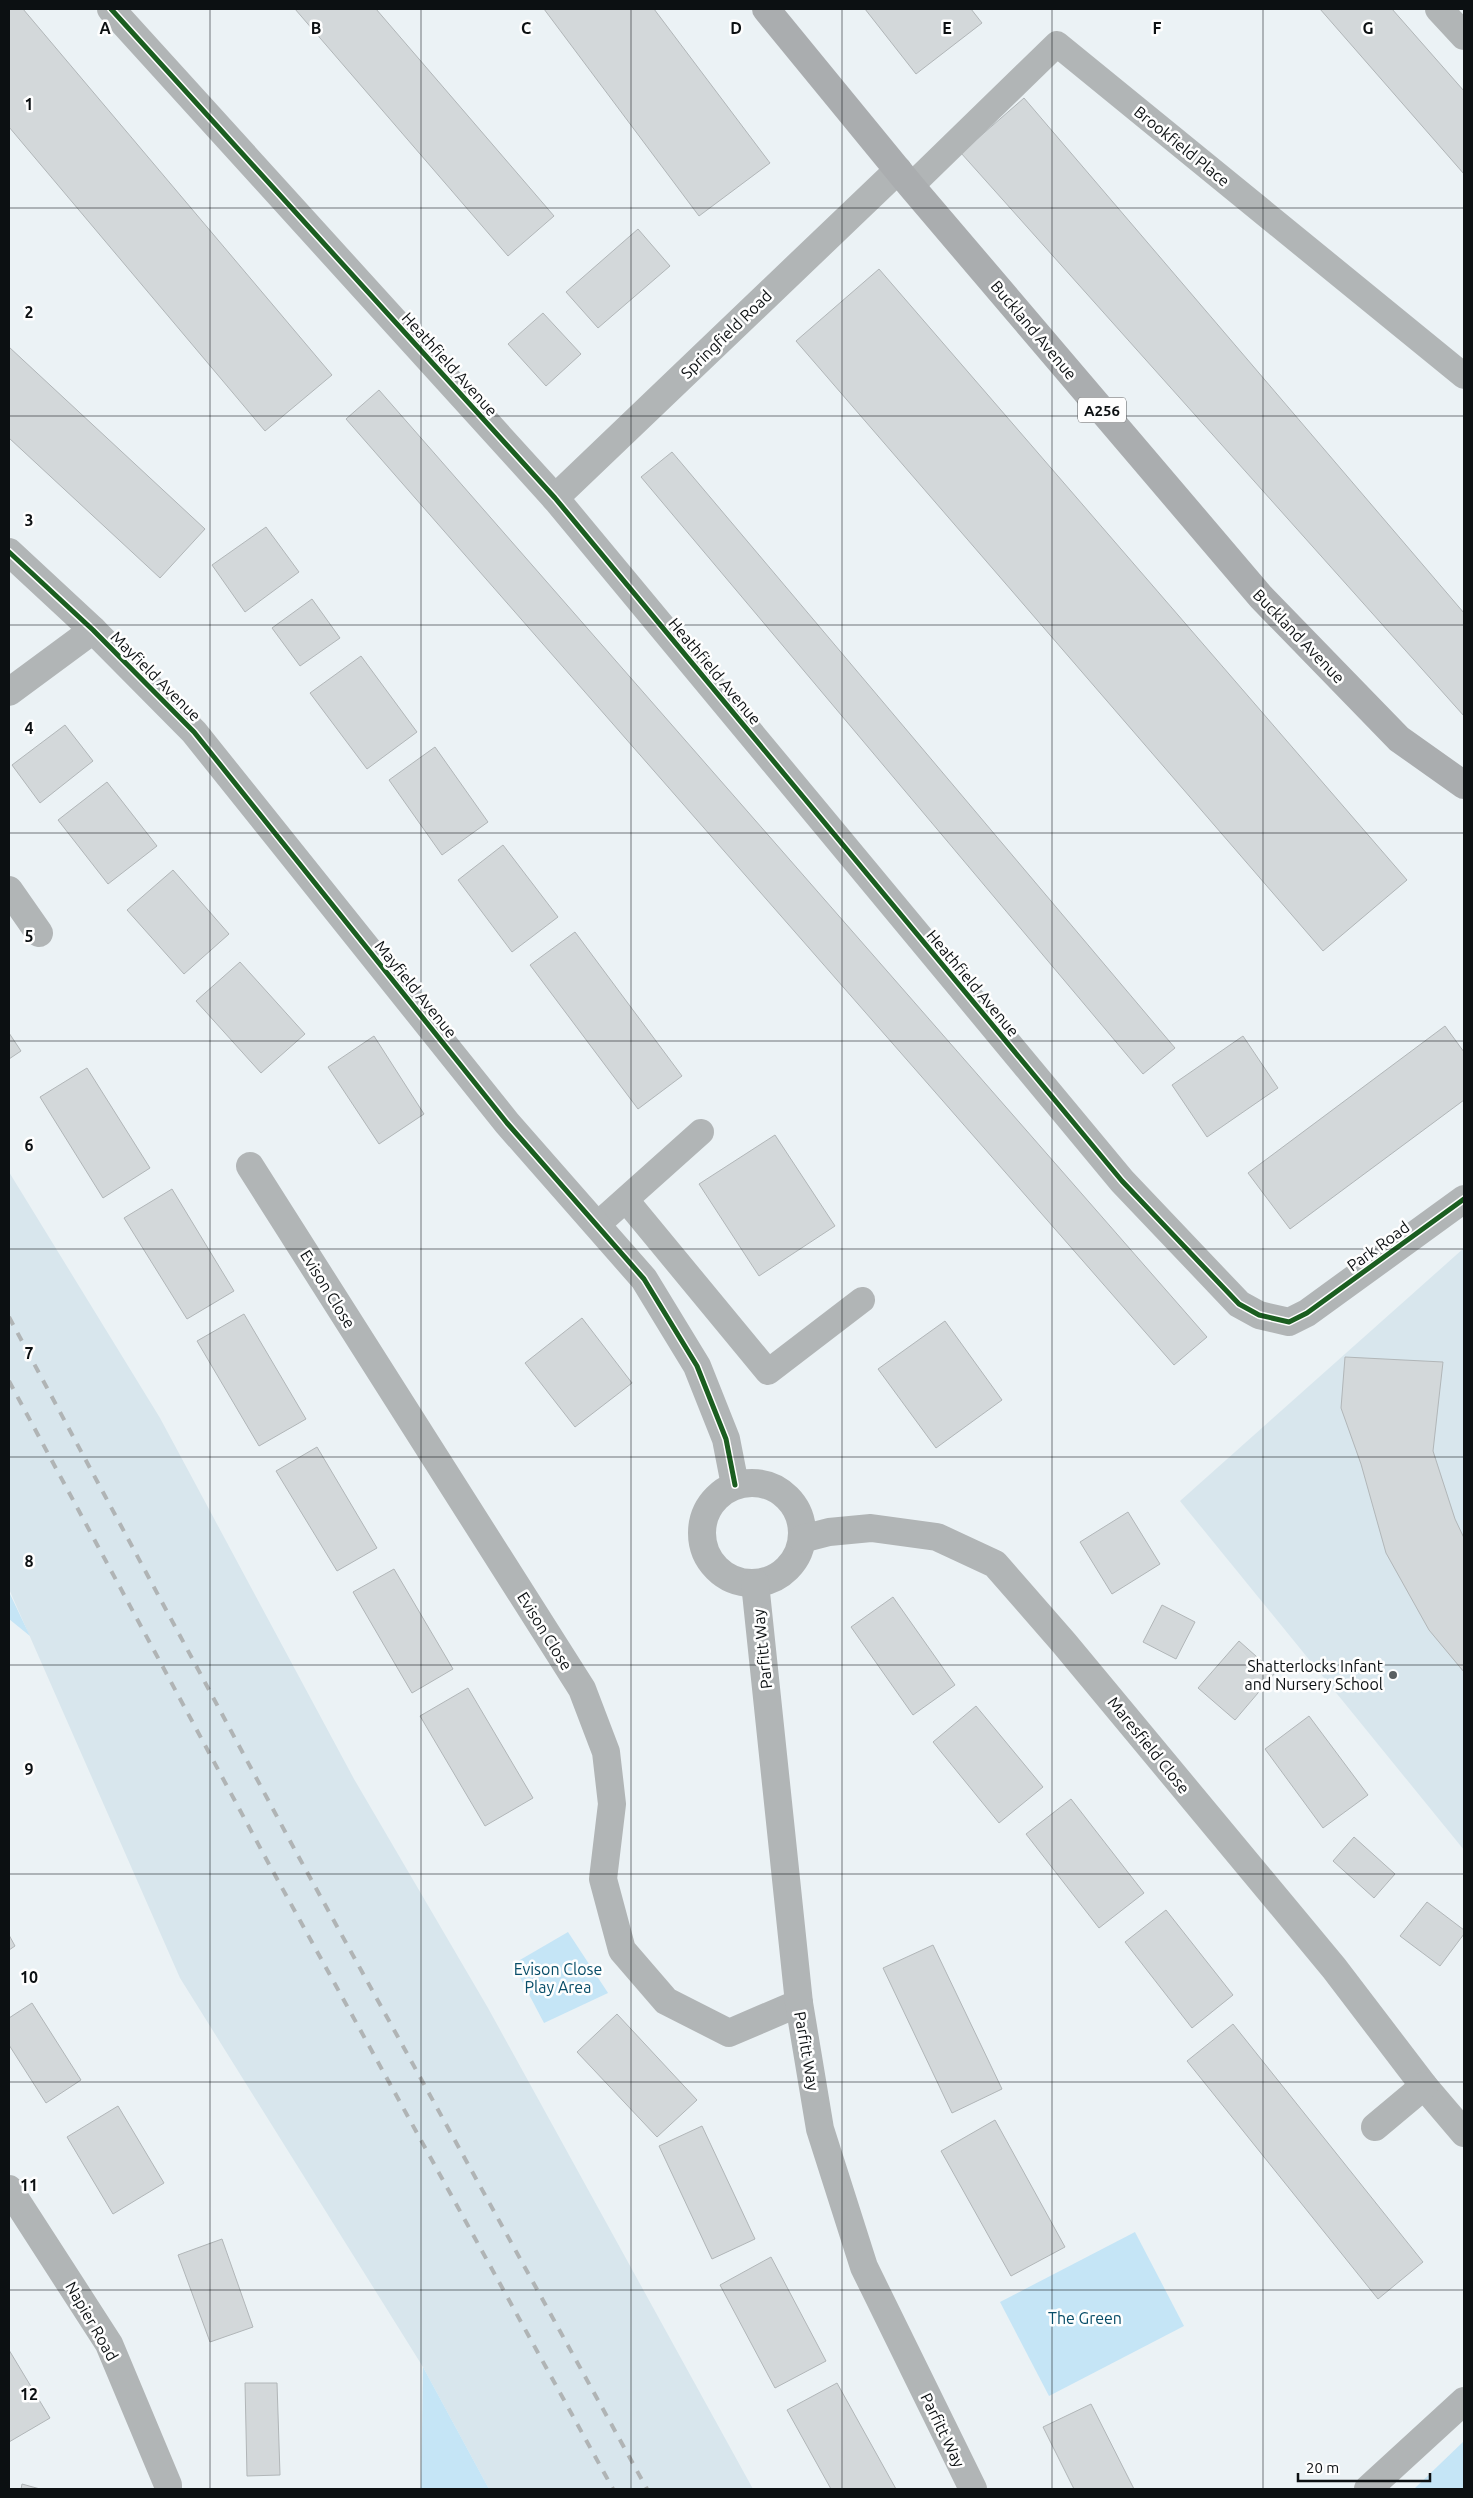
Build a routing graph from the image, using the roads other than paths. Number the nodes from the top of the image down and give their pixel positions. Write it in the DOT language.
graph roads {
  1 [pos="110,9"];
  2 [pos="766,9"];
  3 [pos="1439,9"];
  4 [pos="1464,36"];
  5 [pos="904,178"];
  6 [pos="1464,376"];
  7 [pos="555,498"];
  8 [pos="9,552"];
  9 [pos="93,630"];
  10 [pos="9,692"];
  11 [pos="1464,785"];
  12 [pos="9,890"];
  13 [pos="39,933"];
  14 [pos="701,1132"];
  15 [pos="250,1166"];
  16 [pos="1464,1198"];
  17 [pos="626,1200"];
  18 [pos="598,1225"];
  19 [pos="862,1300"];
  20 [pos="1307,1313"];
  21 [pos="734,1485"];
  22 [pos="802,1539"];
  23 [pos="755,1582"];
  24 [pos="799,2003"];
  25 [pos="1424,2086"];
  26 [pos="1375,2127"];
  27 [pos="1464,2133"];
  28 [pos="9,2189"];
  29 [pos="1464,2401"];
  30 [pos="168,2489"];
  31 [pos="973,2489"];
  32 [pos="1368,2489"];
  1 -- 7 [label="street, Heathfield Avenue"];
  2 -- 5 [label="main road, Buckland Avenue / A256"];
  3 -- 4 [label="street"];
  5 -- 6 [label="lane, Brookfield Place"];
  5 -- 7 [label="street, Springfield Road"];
  5 -- 11 [label="main road, Buckland Avenue / A256"];
  7 -- 20 [label="street, Heathfield Avenue"];
  8 -- 9 [label="street, Mayfield Avenue"];
  9 -- 10 [label="street"];
  9 -- 18 [label="street, Mayfield Avenue"];
  12 -- 13 [label="street"];
  14 -- 17 [label="lane"];
  15 -- 24 [label="street, Evison Close"];
  16 -- 20 [label="street, Park Road"];
  17 -- 18 [label="lane"];
  17 -- 19 [label="lane"];
  18 -- 21 [label="street, Mayfield Avenue"];
  21 -- 22 [label="street"];
  21 -- 23 [label="street"];
  22 -- 23 [label="street"];
  22 -- 25 [label="street, Maresfield Close"];
  23 -- 24 [label="street, Parfitt Way"];
  24 -- 31 [label="street, Parfitt Way"];
  25 -- 26 [label="street"];
  25 -- 27 [label="street, Maresfield Close"];
  28 -- 30 [label="street, Napier Road"];
  29 -- 32 [label="street"];
}
